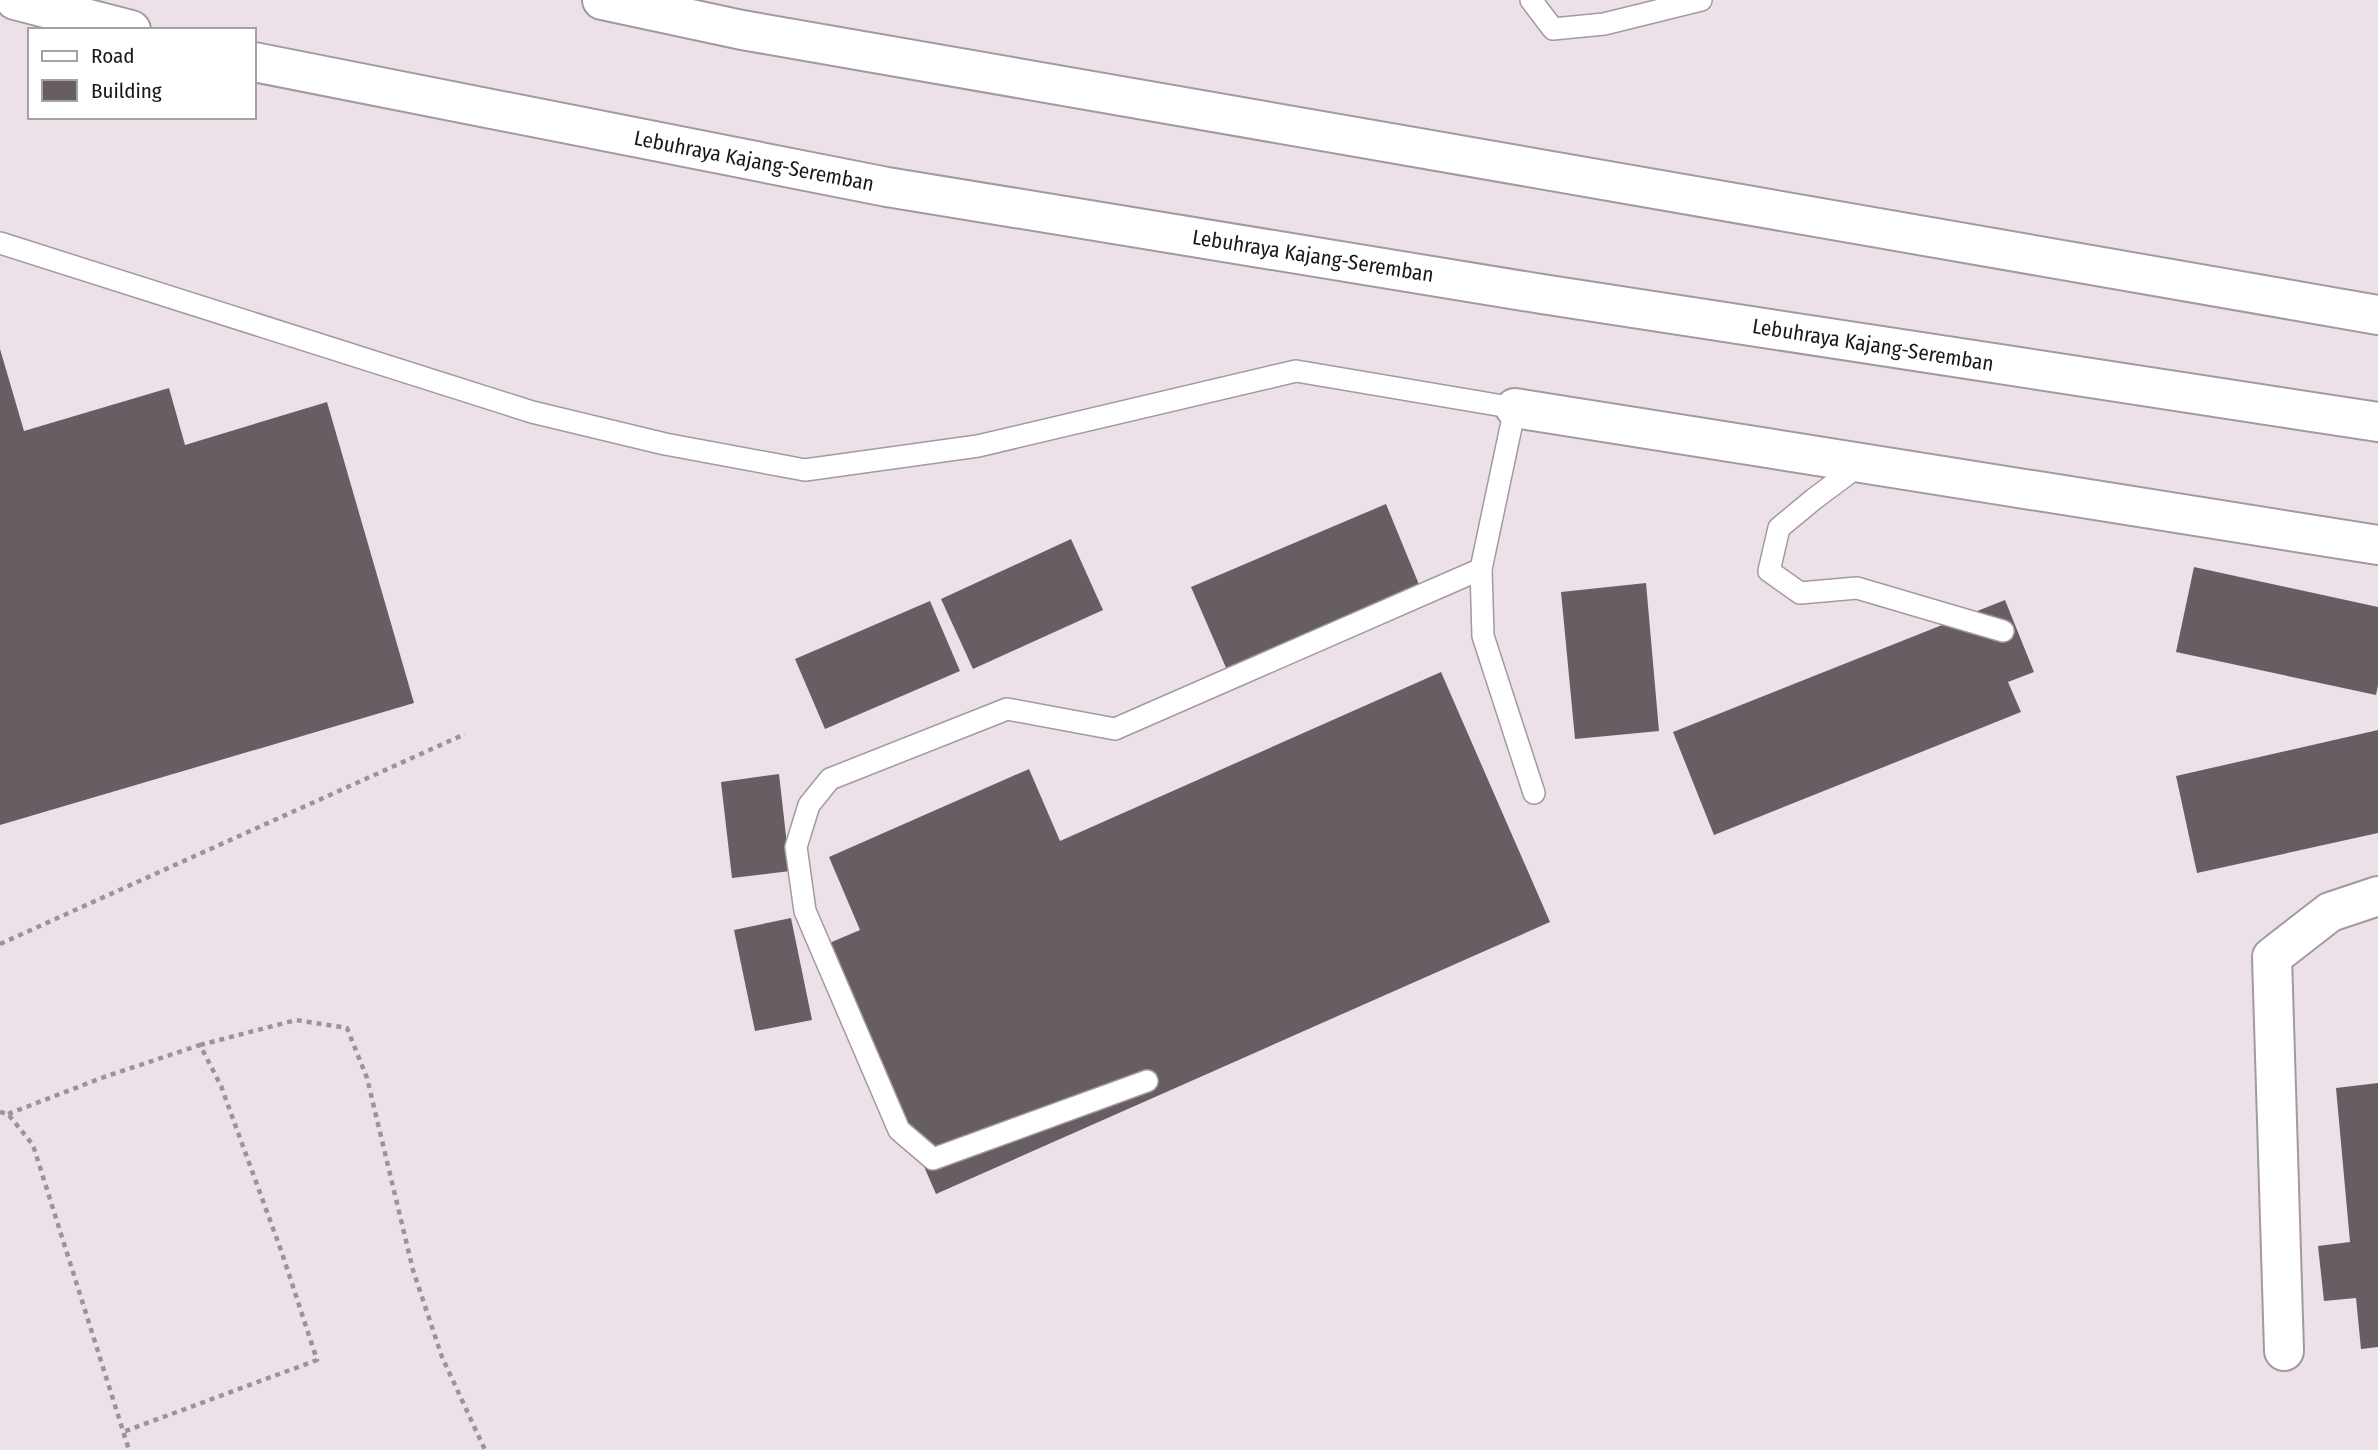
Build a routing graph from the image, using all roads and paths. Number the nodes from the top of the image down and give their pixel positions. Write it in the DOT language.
graph roads {
  1 [pos="15,0"];
  2 [pos="602,0"];
  3 [pos="1531,0"];
  4 [pos="1700,0"];
  5 [pos="123,28"];
  6 [pos="256,62"];
  7 [pos="0,243"];
  8 [pos="2378,315"];
  9 [pos="1515,408"];
  10 [pos="2378,422"];
  11 [pos="1861,464"];
  12 [pos="2378,545"];
  13 [pos="1481,569"];
  14 [pos="2003,631"];
  15 [pos="464,734"];
  16 [pos="1534,793"];
  17 [pos="2378,896"];
  18 [pos="0,944"];
  19 [pos="200,1045"];
  20 [pos="1147,1081"];
  21 [pos="0,1112"];
  22 [pos="8,1114"];
  23 [pos="2284,1351"];
  24 [pos="123,1432"];
  25 [pos="129,1450"];
  26 [pos="485,1450"];
  1 -- 5 [label="main road"];
  2 -- 8 [label="main road"];
  3 -- 4 [label="lane"];
  6 -- 10 [label="main road, Lebuhraya Kajang-Seremban"];
  7 -- 9 [label="lane"];
  9 -- 11 [label="main road"];
  9 -- 13 [label="lane"];
  11 -- 12 [label="main road"];
  11 -- 14 [label="lane"];
  13 -- 16 [label="lane"];
  13 -- 20 [label="lane"];
  15 -- 18 [label="path"];
  17 -- 23 [label="main road"];
  19 -- 22 [label="path"];
  19 -- 24 [label="path"];
  19 -- 26 [label="path"];
  21 -- 22 [label="path"];
  22 -- 24 [label="path"];
  24 -- 25 [label="path"];
}
